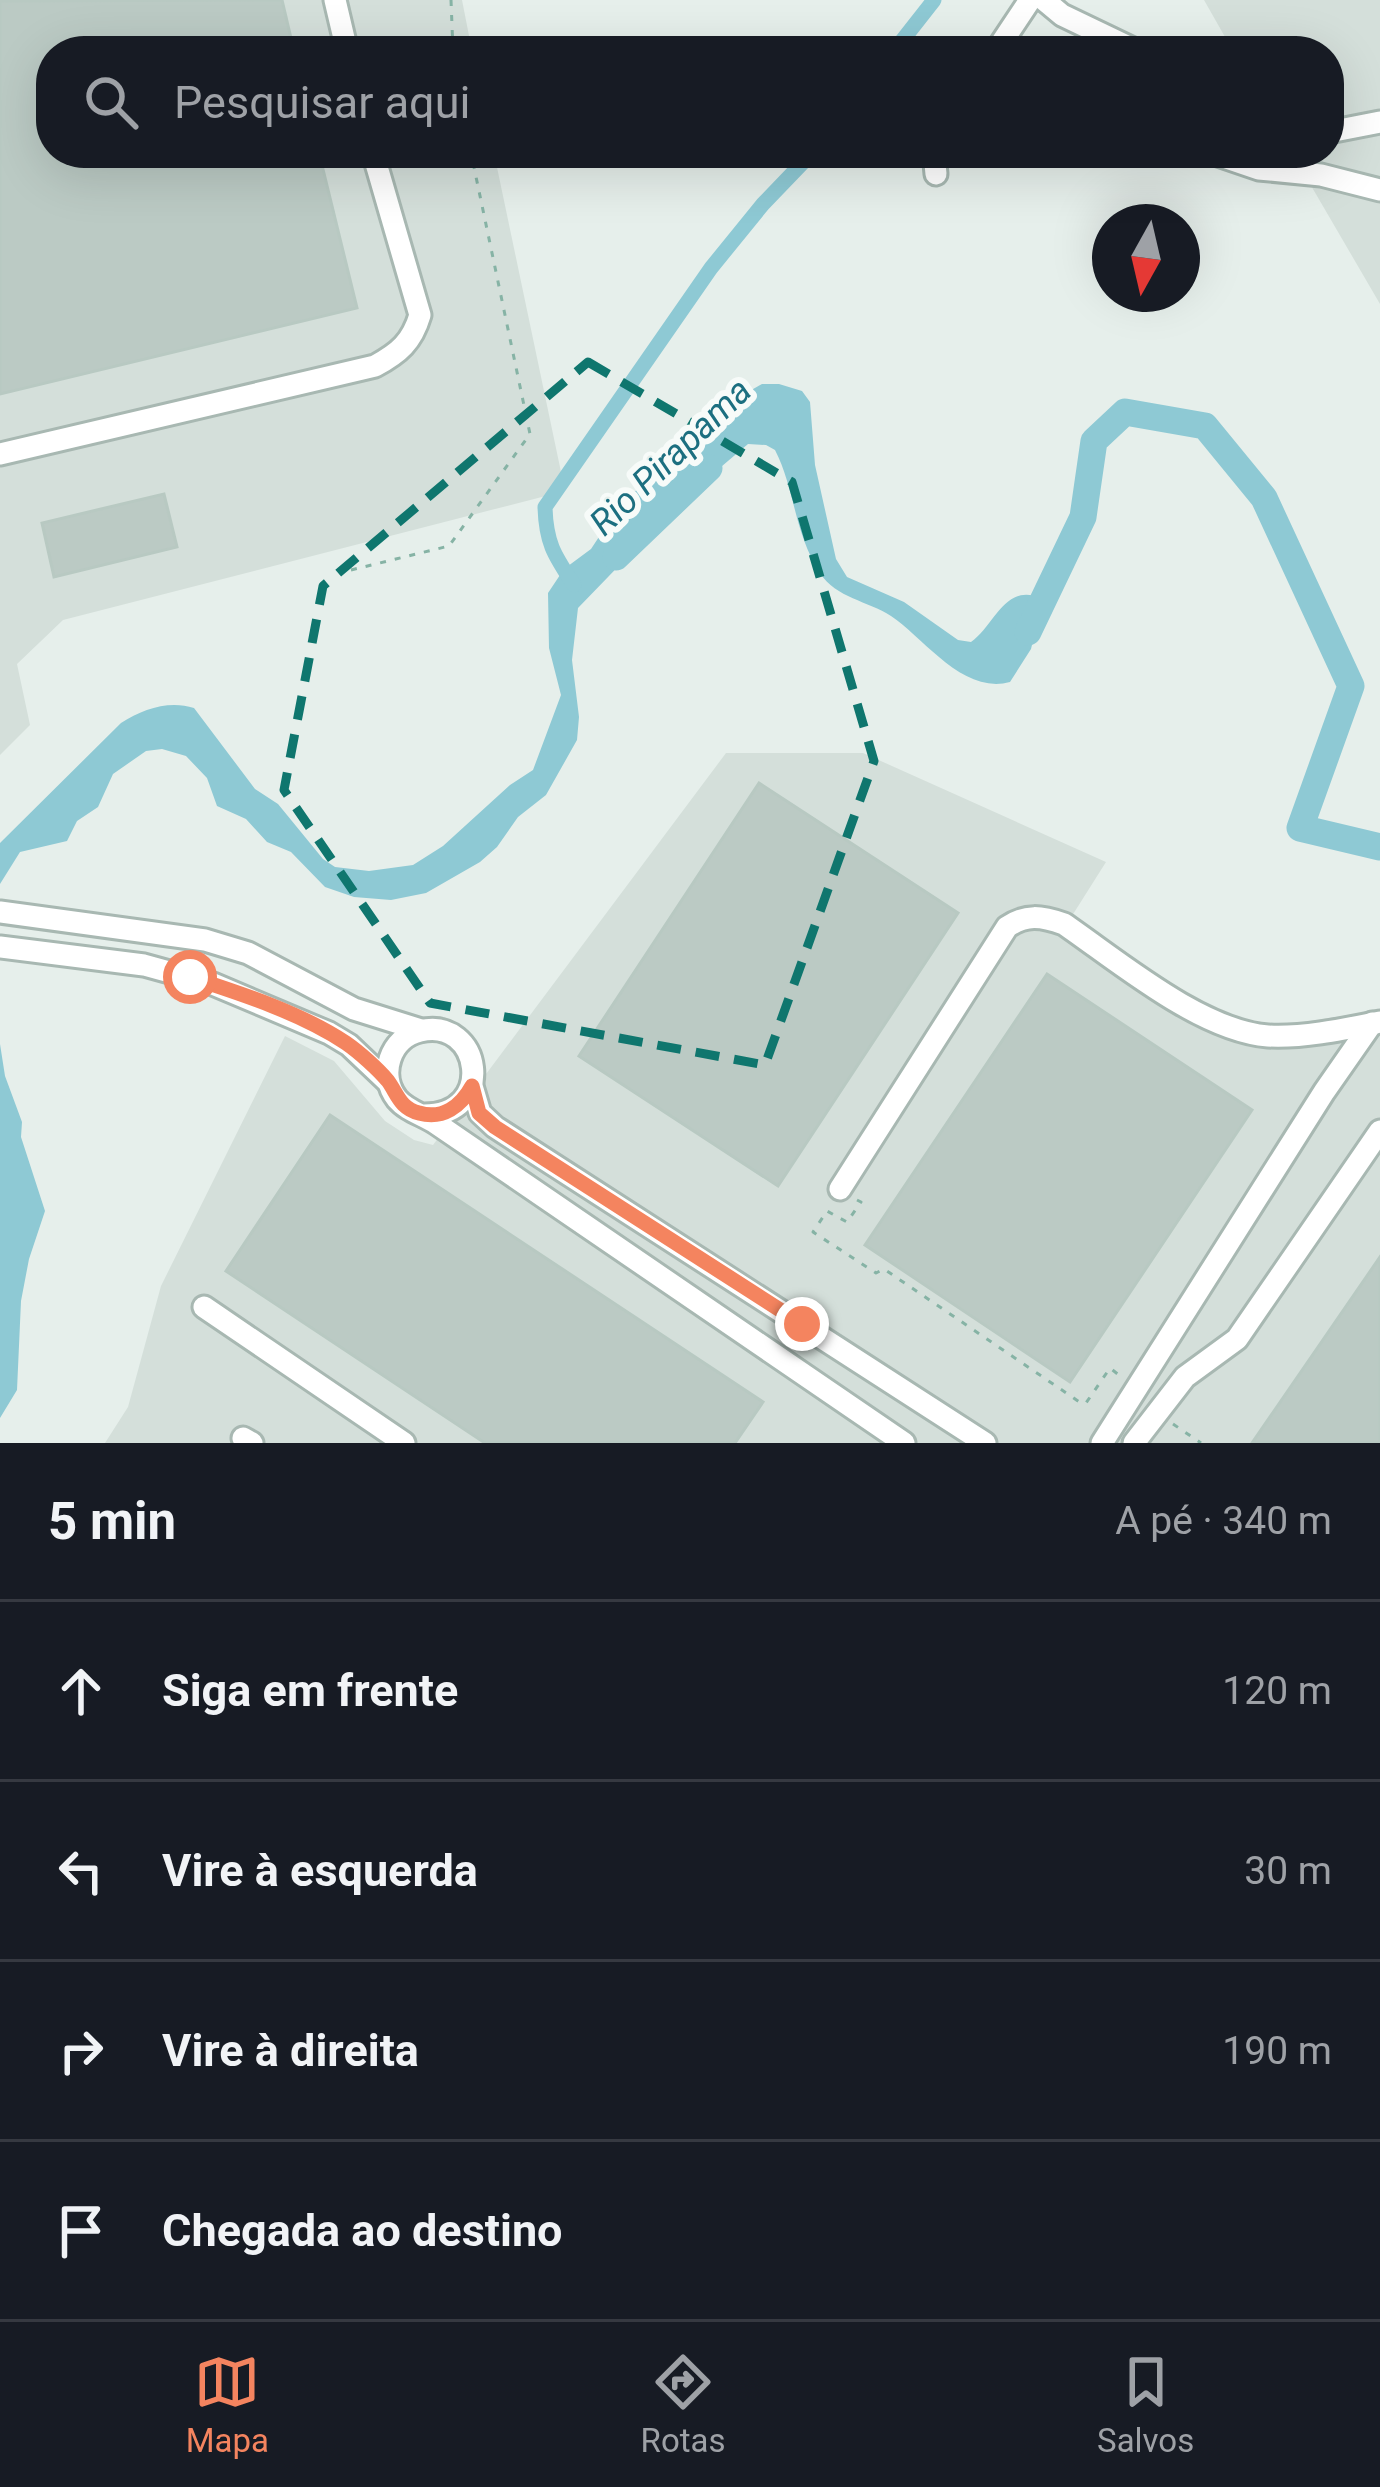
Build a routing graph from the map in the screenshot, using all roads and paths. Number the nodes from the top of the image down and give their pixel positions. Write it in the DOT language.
graph roads {
  1 [pos="334,0"];
  2 [pos="451,0"];
  3 [pos="1030,0"];
  4 [pos="1043,0"];
  5 [pos="342,36"];
  6 [pos="452,36"];
  7 [pos="1006,36"];
  8 [pos="1106,36"];
  9 [pos="1380,122"];
  10 [pos="1344,129"];
  11 [pos="377,168"];
  12 [pos="474,168"];
  13 [pos="1256,168"];
  14 [pos="1380,190"];
  15 [pos="0,454"];
  16 [pos="351,570"];
  17 [pos="0,912"];
  18 [pos="0,947"];
  19 [pos="1376,1023"];
  20 [pos="421,1030"];
  21 [pos="388,1082"];
  22 [pos="472,1086"];
  23 [pos="423,1115"];
  24 [pos="1380,1131"];
  25 [pos="840,1190"];
  26 [pos="204,1307"];
  27 [pos="1137,1388"];
  28 [pos="1163,1406"];
  29 [pos="893,1440"];
  30 [pos="404,1443"];
  31 [pos="985,1443"];
  32 [pos="1102,1443"];
  33 [pos="1135,1443"];
  34 [pos="1201,1443"];
  1 -- 5 [label="street"];
  2 -- 6 [label="path"];
  3 -- 7 [label="street"];
  4 -- 8 [label="street"];
  9 -- 10 [label="street"];
  11 -- 15 [label="street"];
  12 -- 16 [label="path"];
  13 -- 14 [label="street"];
  17 -- 20 [label="street"];
  18 -- 21 [label="street"];
  19 -- 25 [label="street"];
  19 -- 27 [label="street"];
  20 -- 21 [label="street"];
  20 -- 22 [label="street"];
  21 -- 23 [label="street"];
  22 -- 23 [label="street"];
  22 -- 31 [label="street"];
  23 -- 29 [label="street"];
  24 -- 28 [label="street"];
  25 -- 27 [label="path"];
  26 -- 30 [label="street"];
  27 -- 32 [label="street"];
  28 -- 33 [label="street"];
  28 -- 34 [label="path"];
}
